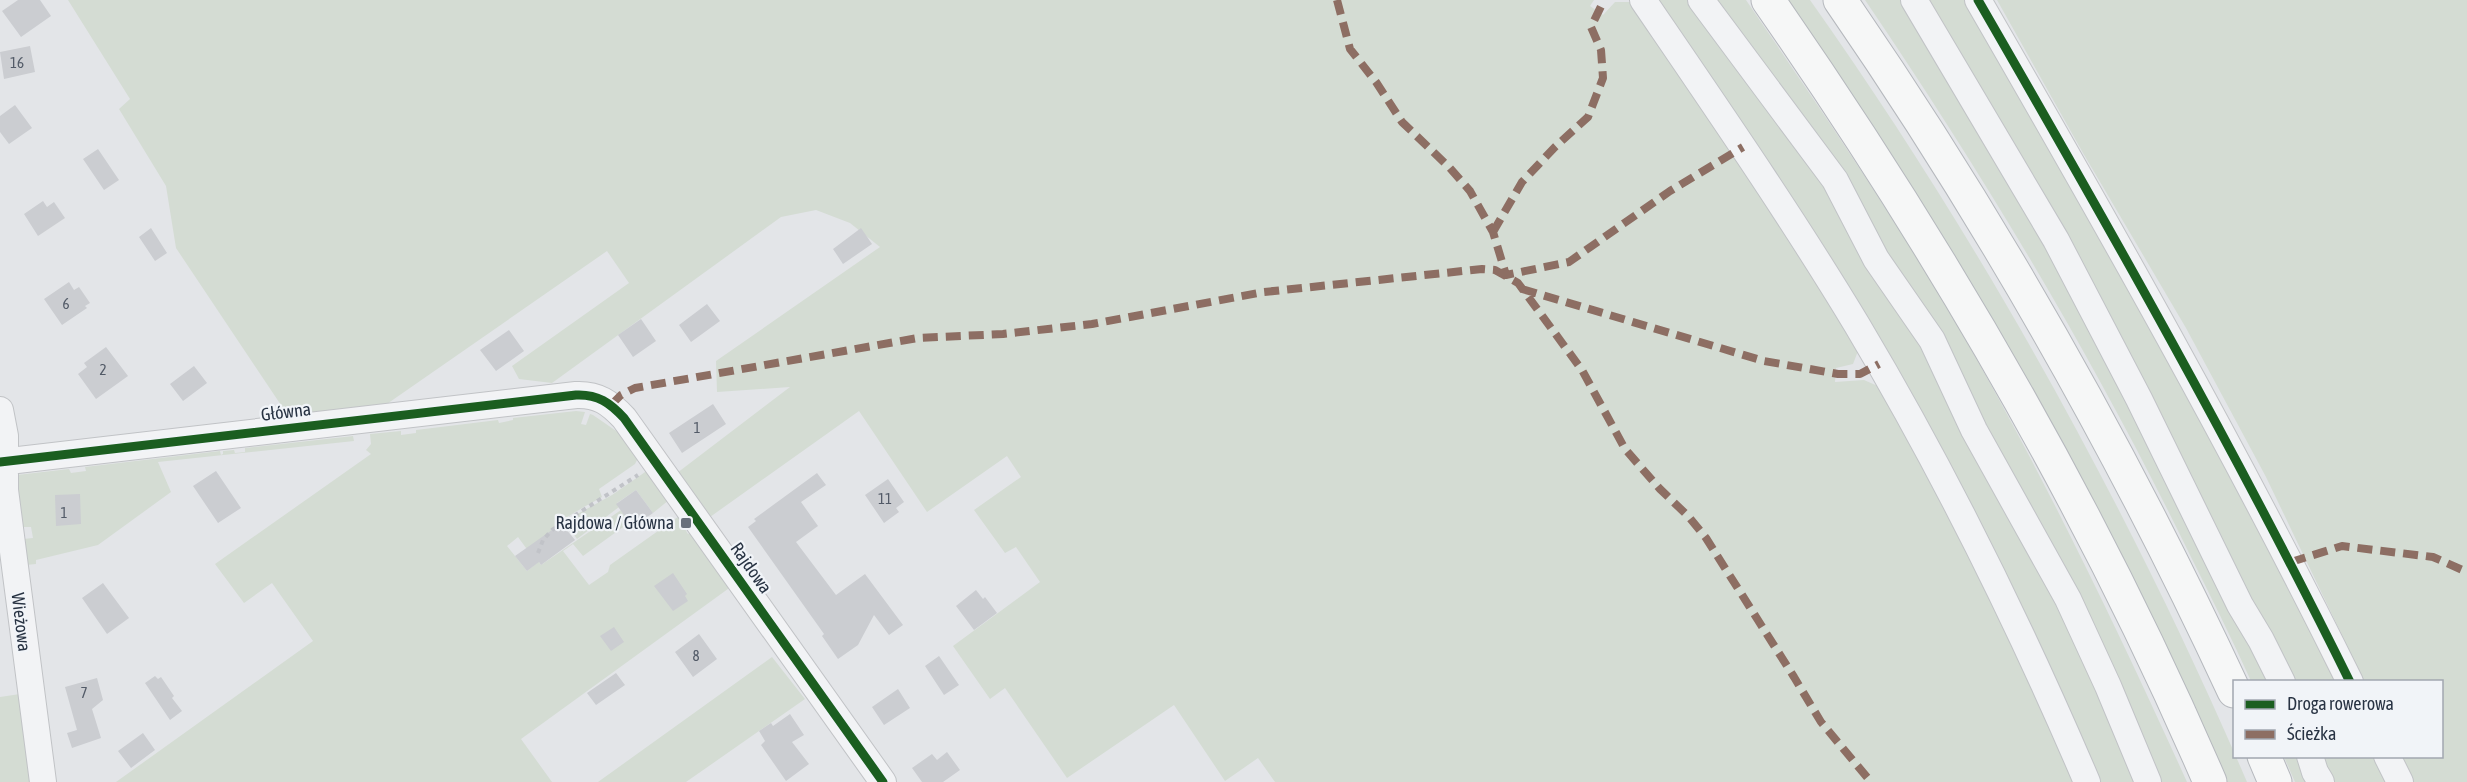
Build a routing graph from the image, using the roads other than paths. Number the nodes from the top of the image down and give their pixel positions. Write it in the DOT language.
graph roads {
  1 [pos="1643,0"];
  2 [pos="1701,0"];
  3 [pos="1768,0"];
  4 [pos="1840,0"];
  5 [pos="1914,0"];
  6 [pos="1978,0"];
  7 [pos="576,395"];
  8 [pos="0,410"];
  9 [pos="2,462"];
  10 [pos="2281,680"];
  11 [pos="2350,680"];
  12 [pos="2233,687"];
  13 [pos="2265,758"];
  14 [pos="2311,758"];
  15 [pos="2389,758"];
  16 [pos="43,782"];
  17 [pos="883,782"];
  18 [pos="2086,782"];
  19 [pos="2148,782"];
  20 [pos="2210,782"];
  21 [pos="2275,782"];
  22 [pos="2321,782"];
  23 [pos="2400,782"];
  1 -- 18 [label="street"];
  2 -- 19 [label="street"];
  3 -- 20 [label="highway"];
  4 -- 12 [label="highway"];
  5 -- 10 [label="street"];
  6 -- 11 [label="street"];
  7 -- 9 [label="street, Główna"];
  7 -- 17 [label="street, Rajdowa"];
  8 -- 9 [label="street, Wieżowa"];
  9 -- 16 [label="street, Wieżowa"];
  13 -- 21 [label="highway"];
  14 -- 22 [label="street"];
  15 -- 23 [label="street"];
}
